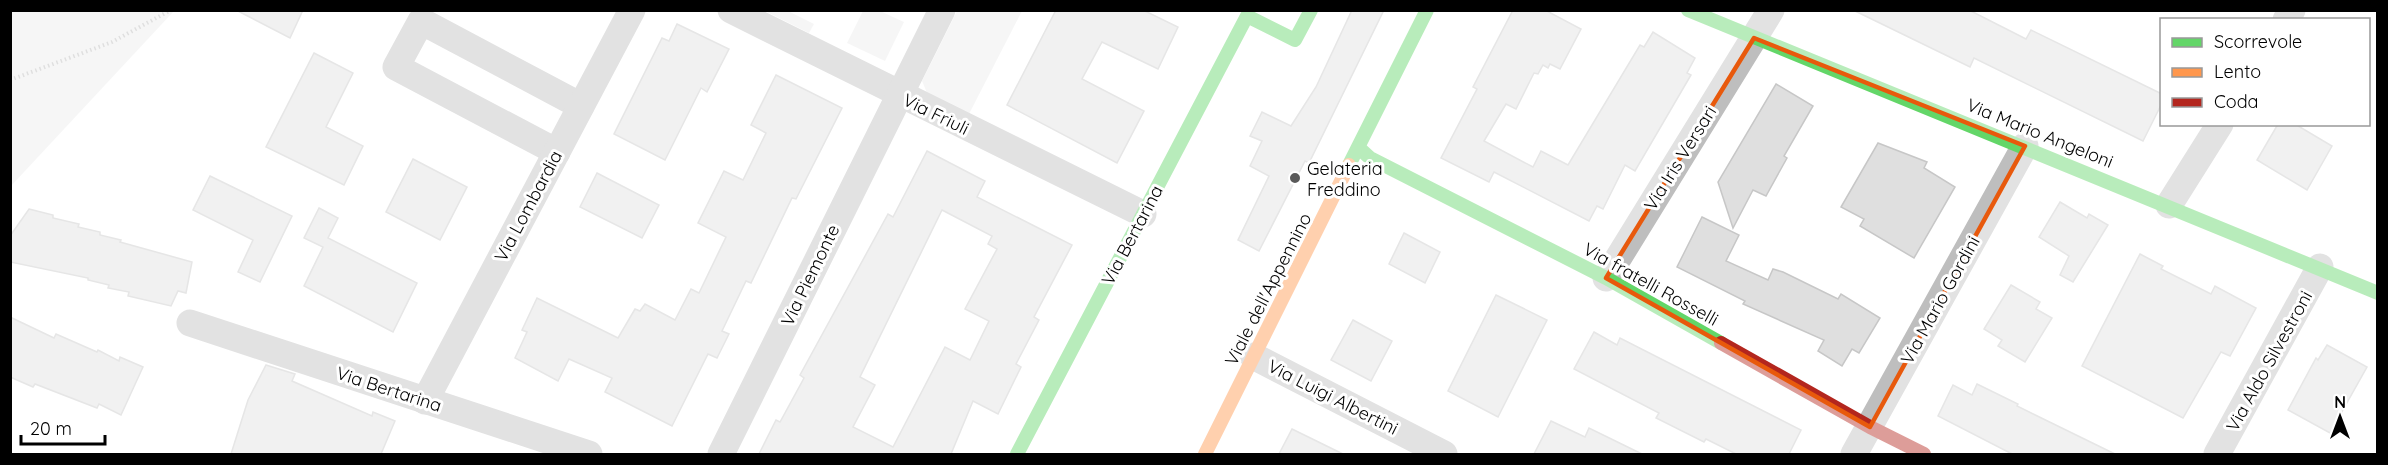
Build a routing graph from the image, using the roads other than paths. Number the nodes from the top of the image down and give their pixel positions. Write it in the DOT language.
graph roads {
  1 [pos="632,10"];
  2 [pos="731,10"];
  3 [pos="942,10"];
  4 [pos="1311,10"];
  5 [pos="1427,10"];
  6 [pos="1688,10"];
  7 [pos="1771,10"];
  8 [pos="1754,38"];
  9 [pos="899,96"];
  10 [pos="581,106"];
  11 [pos="2219,126"];
  12 [pos="2025,146"];
  13 [pos="1359,148"];
  14 [pos="557,152"];
  15 [pos="2169,205"];
  16 [pos="1143,214"];
  17 [pos="2320,267"];
  18 [pos="1606,279"];
  19 [pos="2378,293"];
  20 [pos="190,323"];
  21 [pos="1253,356"];
  22 [pos="425,401"];
  23 [pos="1870,427"];
  24 [pos="589,454"];
  25 [pos="721,454"];
  26 [pos="1017,454"];
  27 [pos="1205,454"];
  28 [pos="1444,454"];
  29 [pos="1854,454"];
  30 [pos="1924,454"];
  31 [pos="2217,454"];
  1 -- 10 [label="street, Via Lombardia"];
  2 -- 9 [label="street, Via Friuli"];
  3 -- 9 [label="street, Via Piemonte"];
  4 -- 16 [label="street, Via Bertarina"];
  5 -- 13 [label="street, Viale dell'Appennino"];
  6 -- 8 [label="street, Via Mario Angeloni"];
  7 -- 8 [label="street, Via Iris Versari"];
  8 -- 12 [label="street, Via Mario Angeloni"];
  8 -- 18 [label="street, Via Iris Versari"];
  9 -- 16 [label="street, Via Friuli"];
  9 -- 25 [label="street, Via Piemonte"];
  10 -- 14 [label="street, Via Lombardia"];
  10 -- 14 [label="street"];
  11 -- 15 [label="street"];
  12 -- 15 [label="street, Via Mario Angeloni"];
  12 -- 23 [label="street, Via Mario Gordini"];
  13 -- 18 [label="street, Via fratelli Rosselli"];
  13 -- 21 [label="street, Viale dell'Appennino"];
  14 -- 22 [label="street, Via Lombardia"];
  15 -- 17 [label="street, Via Mario Angeloni"];
  16 -- 26 [label="street, Via Bertarina"];
  17 -- 19 [label="street, Via Mario Angeloni"];
  17 -- 31 [label="street, Via Aldo Silvestroni"];
  18 -- 23 [label="street, Via fratelli Rosselli"];
  20 -- 22 [label="street, Via Bertarina"];
  21 -- 27 [label="street, Viale dell'Appennino"];
  21 -- 28 [label="street, Via Luigi Albertini"];
  22 -- 24 [label="street, Via Bertarina"];
  23 -- 29 [label="street, Via Mario Gordini"];
  23 -- 30 [label="street, Via fratelli Rosselli"];
}
